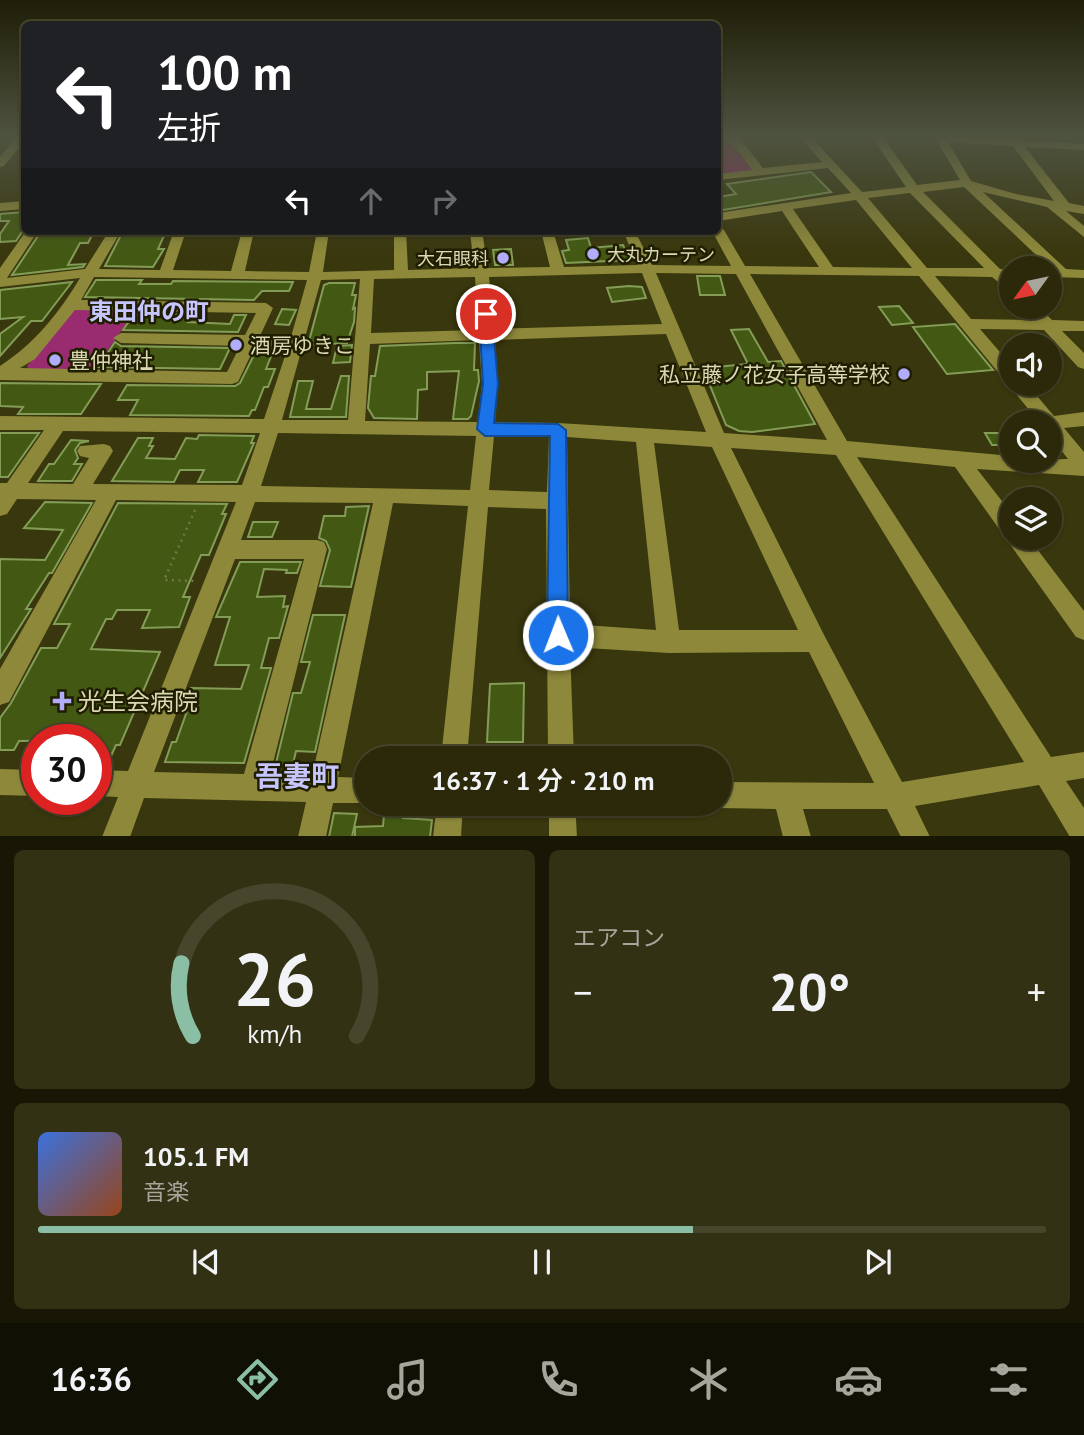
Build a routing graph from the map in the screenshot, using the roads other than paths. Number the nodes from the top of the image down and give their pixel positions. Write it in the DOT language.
graph roads {
  1 [pos="840,175"];
  2 [pos="903,175"];
  3 [pos="962,175"];
  4 [pos="1041,175"];
  5 [pos="967,183"];
  6 [pos="914,190"];
  7 [pos="857,196"];
  8 [pos="1051,204"];
  9 [pos="21,205"];
  10 [pos="785,206"];
  11 [pos="0,207"];
  12 [pos="1065,207"];
  13 [pos="1084,210"];
  14 [pos="721,217"];
  15 [pos="1084,233"];
  16 [pos="721,234"];
  17 [pos="29,235"];
  18 [pos="113,235"];
  19 [pos="179,235"];
  20 [pos="247,235"];
  21 [pos="322,235"];
  22 [pos="400,235"];
  23 [pos="477,235"];
  24 [pos="548,235"];
  25 [pos="631,235"];
  26 [pos="1039,256"];
  27 [pos="647,269"];
  28 [pos="741,270"];
  29 [pos="558,271"];
  30 [pos="829,271"];
  31 [pos="922,272"];
  32 [pos="90,273"];
  33 [pos="482,273"];
  34 [pos="996,273"];
  35 [pos="1062,273"];
  36 [pos="165,274"];
  37 [pos="237,274"];
  38 [pos="1084,274"];
  39 [pos="367,275"];
  40 [pos="401,275"];
  41 [pos="317,276"];
  42 [pos="999,276"];
  43 [pos="0,281"];
  44 [pos="71,305"];
  45 [pos="1042,319"];
  46 [pos="966,324"];
  47 [pos="1048,325"];
  48 [pos="1084,326"];
  49 [pos="671,329"];
  50 [pos="488,334"];
  51 [pos="121,338"];
  52 [pos="362,339"];
  53 [pos="250,341"];
  54 [pos="297,342"];
  55 [pos="999,363"];
  56 [pos="1084,363"];
  57 [pos="0,374"];
  58 [pos="1027,396"];
  59 [pos="1039,410"];
  60 [pos="1084,419"];
  61 [pos="1062,422"];
  62 [pos="0,423"];
  63 [pos="59,423"];
  64 [pos="272,426"];
  65 [pos="356,429"];
  66 [pos="485,429"];
  67 [pos="558,430"];
  68 [pos="644,435"];
  69 [pos="1062,439"];
  70 [pos="718,440"];
  71 [pos="842,448"];
  72 [pos="86,451"];
  73 [pos="960,460"];
  74 [pos="1084,467"];
  75 [pos="78,492"];
  76 [pos="111,492"];
  77 [pos="249,493"];
  78 [pos="385,495"];
  79 [pos="4,497"];
  80 [pos="477,499"];
  81 [pos="556,501"];
  82 [pos="999,512"];
  83 [pos="229,550"];
  84 [pos="1026,550"];
  85 [pos="1084,629"];
  86 [pos="558,635"];
  87 [pos="815,641"];
  88 [pos="669,642"];
  89 [pos="0,693"];
  90 [pos="455,746"];
  91 [pos="561,746"];
  92 [pos="1084,765"];
  93 [pos="1045,771"];
  94 [pos="0,782"];
  95 [pos="21,783"];
  96 [pos="112,783"];
  97 [pos="135,784"];
  98 [pos="253,788"];
  99 [pos="321,790"];
  100 [pos="354,791"];
  101 [pos="732,795"];
  102 [pos="895,796"];
  103 [pos="786,797"];
  104 [pos="449,816"];
  105 [pos="562,816"];
  106 [pos="1084,833"];
  107 [pos="116,836"];
  108 [pos="312,836"];
  109 [pos="447,836"];
  110 [pos="563,836"];
  111 [pos="797,836"];
  112 [pos="916,836"];
  1 -- 7 [label="street"];
  2 -- 6 [label="street"];
  3 -- 5 [label="street"];
  4 -- 12 [label="street"];
  5 -- 6 [label="street"];
  5 -- 8 [label="street"];
  5 -- 26 [label="street"];
  6 -- 7 [label="street"];
  6 -- 34 [label="street"];
  7 -- 10 [label="street"];
  7 -- 31 [label="street"];
  8 -- 12 [label="street"];
  8 -- 15 [label="street"];
  9 -- 11 [label="street"];
  10 -- 14 [label="street"];
  10 -- 30 [label="street"];
  12 -- 13 [label="street"];
  16 -- 28 [label="street"];
  17 -- 43 [label="street"];
  18 -- 32 [label="street"];
  19 -- 36 [label="street"];
  20 -- 37 [label="street"];
  21 -- 41 [label="street"];
  22 -- 40 [label="street"];
  23 -- 33 [label="street"];
  24 -- 29 [label="street"];
  25 -- 27 [label="street"];
  27 -- 28 [label="street"];
  27 -- 29 [label="street"];
  27 -- 49 [label="street"];
  28 -- 30 [label="street"];
  28 -- 71 [label="street"];
  29 -- 33 [label="street"];
  30 -- 31 [label="street"];
  31 -- 34 [label="street"];
  31 -- 46 [label="street"];
  32 -- 36 [label="street"];
  32 -- 43 [label="street"];
  32 -- 44 [label="street"];
  33 -- 40 [label="street"];
  33 -- 50 [label="street"];
  34 -- 42 [label="street"];
  35 -- 38 [label="street"];
  36 -- 37 [label="street"];
  37 -- 41 [label="street"];
  39 -- 40 [label="street"];
  39 -- 41 [label="street"];
  39 -- 52 [label="street"];
  41 -- 54 [label="street"];
  44 -- 53 [label="street"];
  44 -- 57 [label="street"];
  45 -- 47 [label="street"];
  46 -- 47 [label="street"];
  46 -- 55 [label="street"];
  47 -- 48 [label="street"];
  47 -- 56 [label="street"];
  49 -- 50 [label="street"];
  49 -- 70 [label="street"];
  50 -- 52 [label="street"];
  50 -- 66 [label="street"];
  51 -- 53 [label="street"];
  52 -- 65 [label="street"];
  53 -- 54 [label="street"];
  53 -- 57 [label="street"];
  54 -- 64 [label="street"];
  58 -- 59 [label="street"];
  60 -- 61 [label="street"];
  62 -- 63 [label="street"];
  63 -- 64 [label="street"];
  63 -- 79 [label="street"];
  64 -- 65 [label="street"];
  64 -- 77 [label="street"];
  65 -- 66 [label="street"];
  66 -- 67 [label="street"];
  66 -- 80 [label="street"];
  67 -- 68 [label="street"];
  67 -- 81 [label="street"];
  68 -- 70 [label="street"];
  68 -- 88 [label="street"];
  69 -- 74 [label="street"];
  70 -- 71 [label="street"];
  70 -- 87 [label="street"];
  71 -- 73 [label="street"];
  71 -- 93 [label="street"];
  72 -- 75 [label="street"];
  73 -- 74 [label="street"];
  73 -- 82 [label="street"];
  75 -- 76 [label="street"];
  75 -- 79 [label="street"];
  76 -- 77 [label="street"];
  76 -- 89 [label="street"];
  77 -- 78 [label="street"];
  77 -- 83 [label="street"];
  78 -- 80 [label="street"];
  78 -- 99 [label="street"];
  80 -- 81 [label="street"];
  80 -- 90 [label="street"];
  81 -- 86 [label="street"];
  83 -- 97 [label="street"];
  83 -- 98 [label="street"];
  84 -- 85 [label="street"];
  86 -- 88 [label="street"];
  86 -- 91 [label="street"];
  87 -- 88 [label="street"];
  87 -- 102 [label="street"];
  92 -- 93 [label="street"];
  93 -- 102 [label="street"];
  93 -- 106 [label="street"];
  94 -- 95 [label="street"];
  96 -- 97 [label="street"];
  97 -- 98 [label="street"];
  97 -- 107 [label="street"];
  98 -- 99 [label="street"];
  99 -- 100 [label="street"];
  99 -- 108 [label="street"];
  101 -- 103 [label="street"];
  102 -- 103 [label="street"];
  102 -- 112 [label="street"];
  103 -- 111 [label="street"];
  104 -- 109 [label="street"];
  105 -- 110 [label="street"];
}
